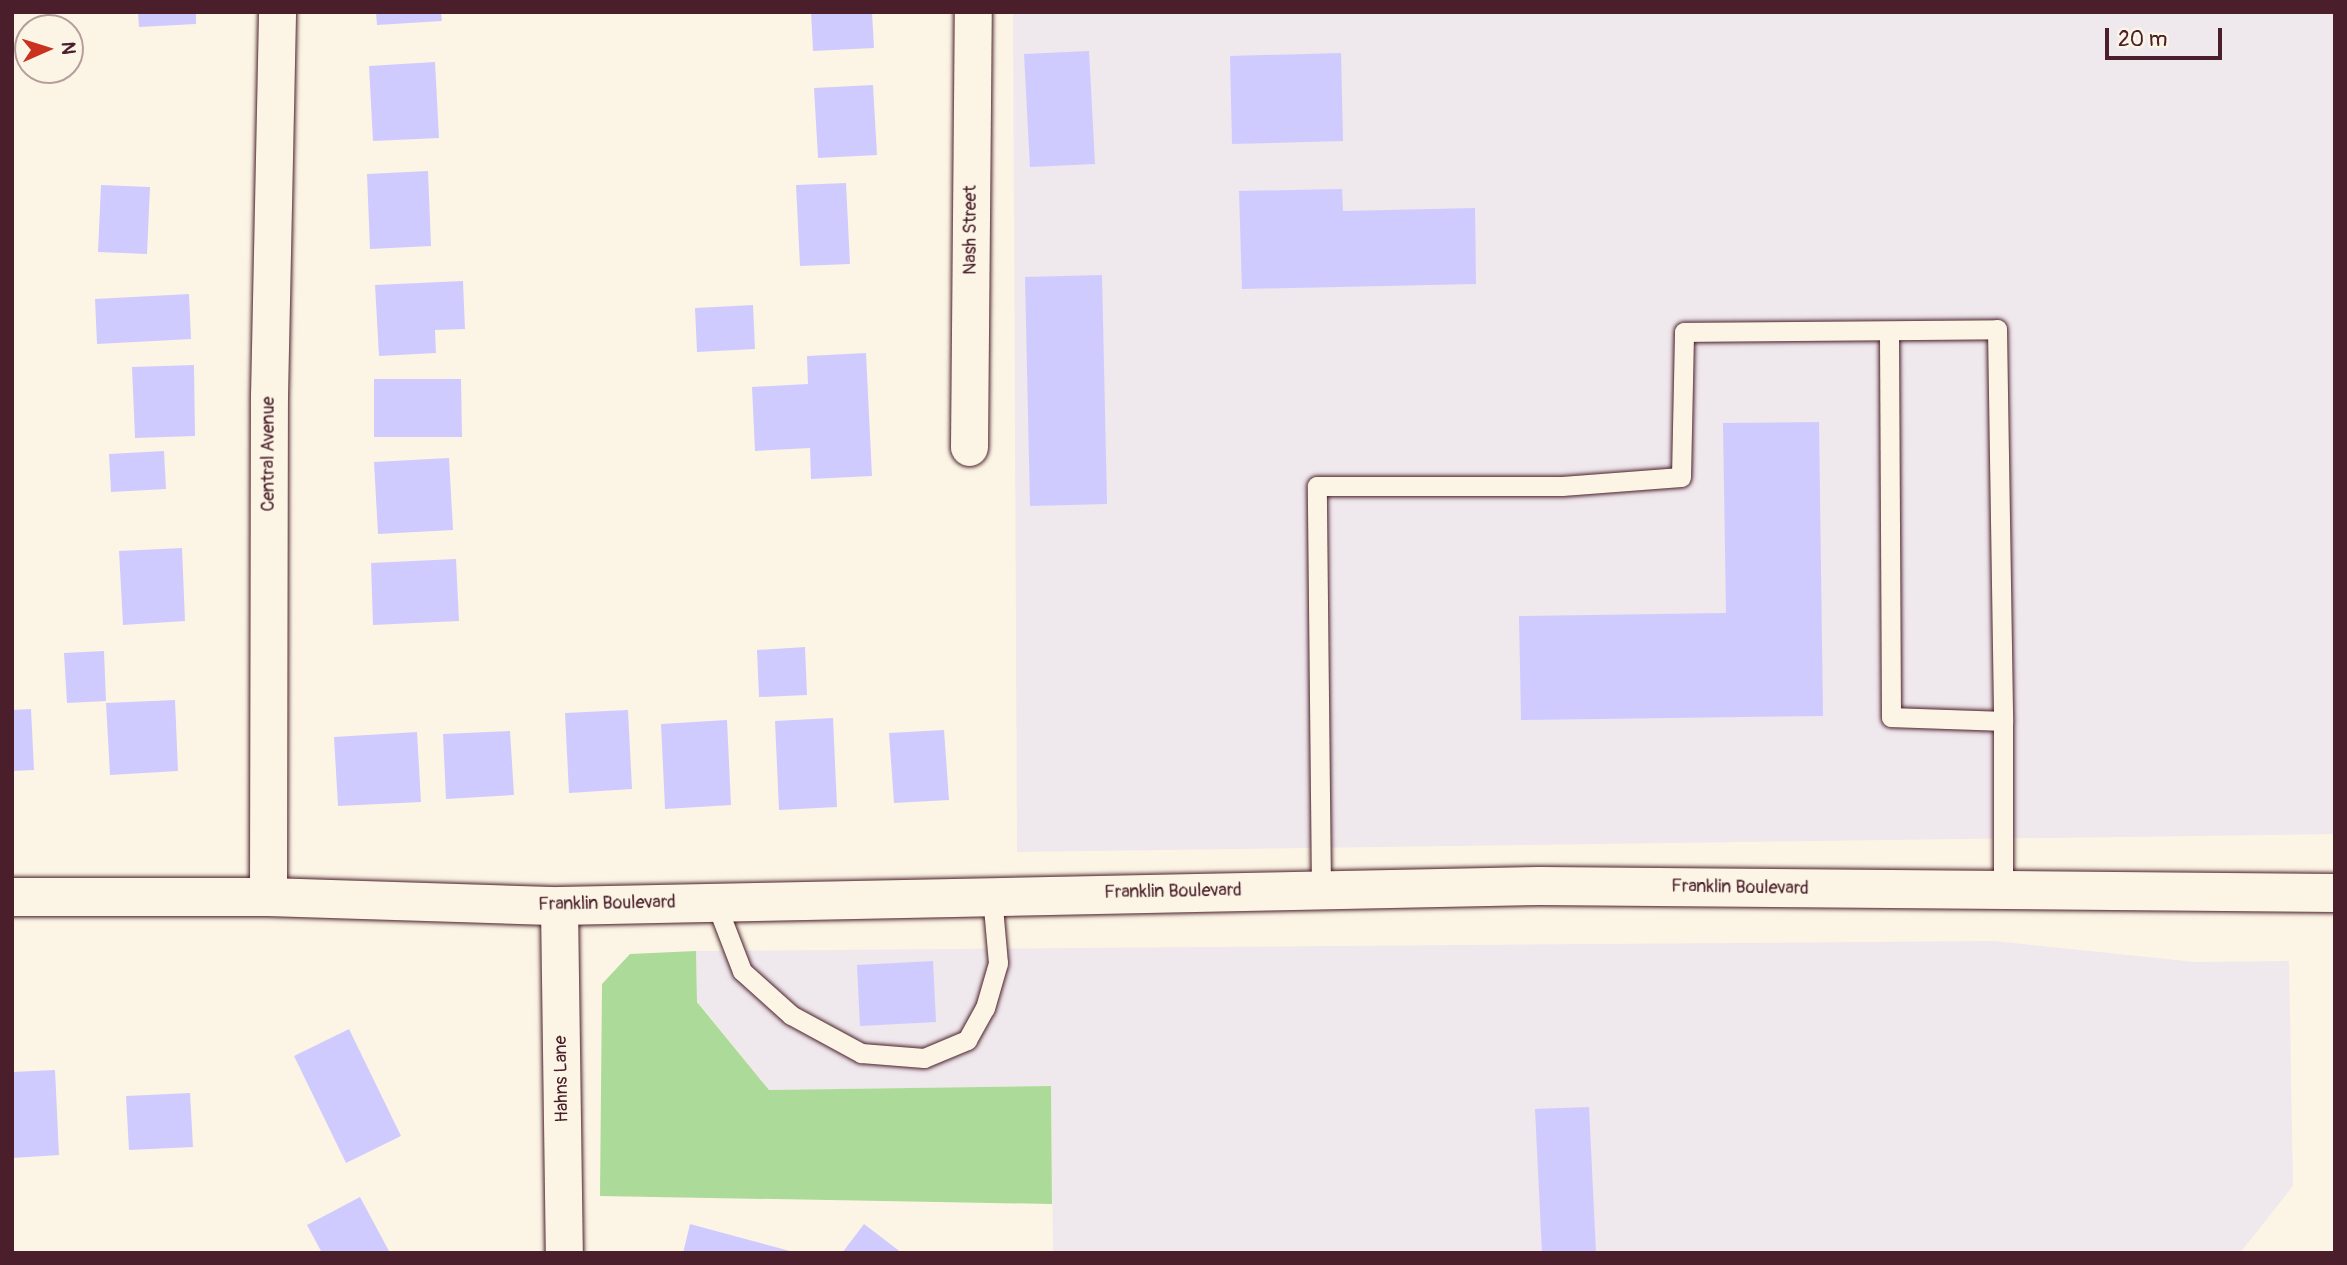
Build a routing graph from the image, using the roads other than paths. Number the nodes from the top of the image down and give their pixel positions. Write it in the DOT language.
graph roads {
  1 [pos="277,12"];
  2 [pos="973,12"];
  3 [pos="1889,331"];
  4 [pos="969,447"];
  5 [pos="2003,720"];
  6 [pos="1321,890"];
  7 [pos="2003,891"];
  8 [pos="2335,892"];
  9 [pos="992,896"];
  10 [pos="12,897"];
  11 [pos="268,897"];
  12 [pos="715,901"];
  13 [pos="559,906"];
  14 [pos="564,1253"];
  1 -- 11 [label="street, Central Avenue"];
  2 -- 4 [label="street, Nash Street"];
  3 -- 5 [label="lane"];
  3 -- 5 [label="lane"];
  3 -- 6 [label="lane"];
  5 -- 7 [label="lane"];
  6 -- 7 [label="street, Franklin Boulevard"];
  6 -- 9 [label="street, Franklin Boulevard"];
  7 -- 8 [label="street, Franklin Boulevard"];
  9 -- 12 [label="street, Franklin Boulevard"];
  9 -- 12 [label="lane"];
  10 -- 11 [label="street, Franklin Boulevard"];
  11 -- 13 [label="street, Franklin Boulevard"];
  12 -- 13 [label="street, Franklin Boulevard"];
  13 -- 14 [label="street, Hahns Lane"];
}
